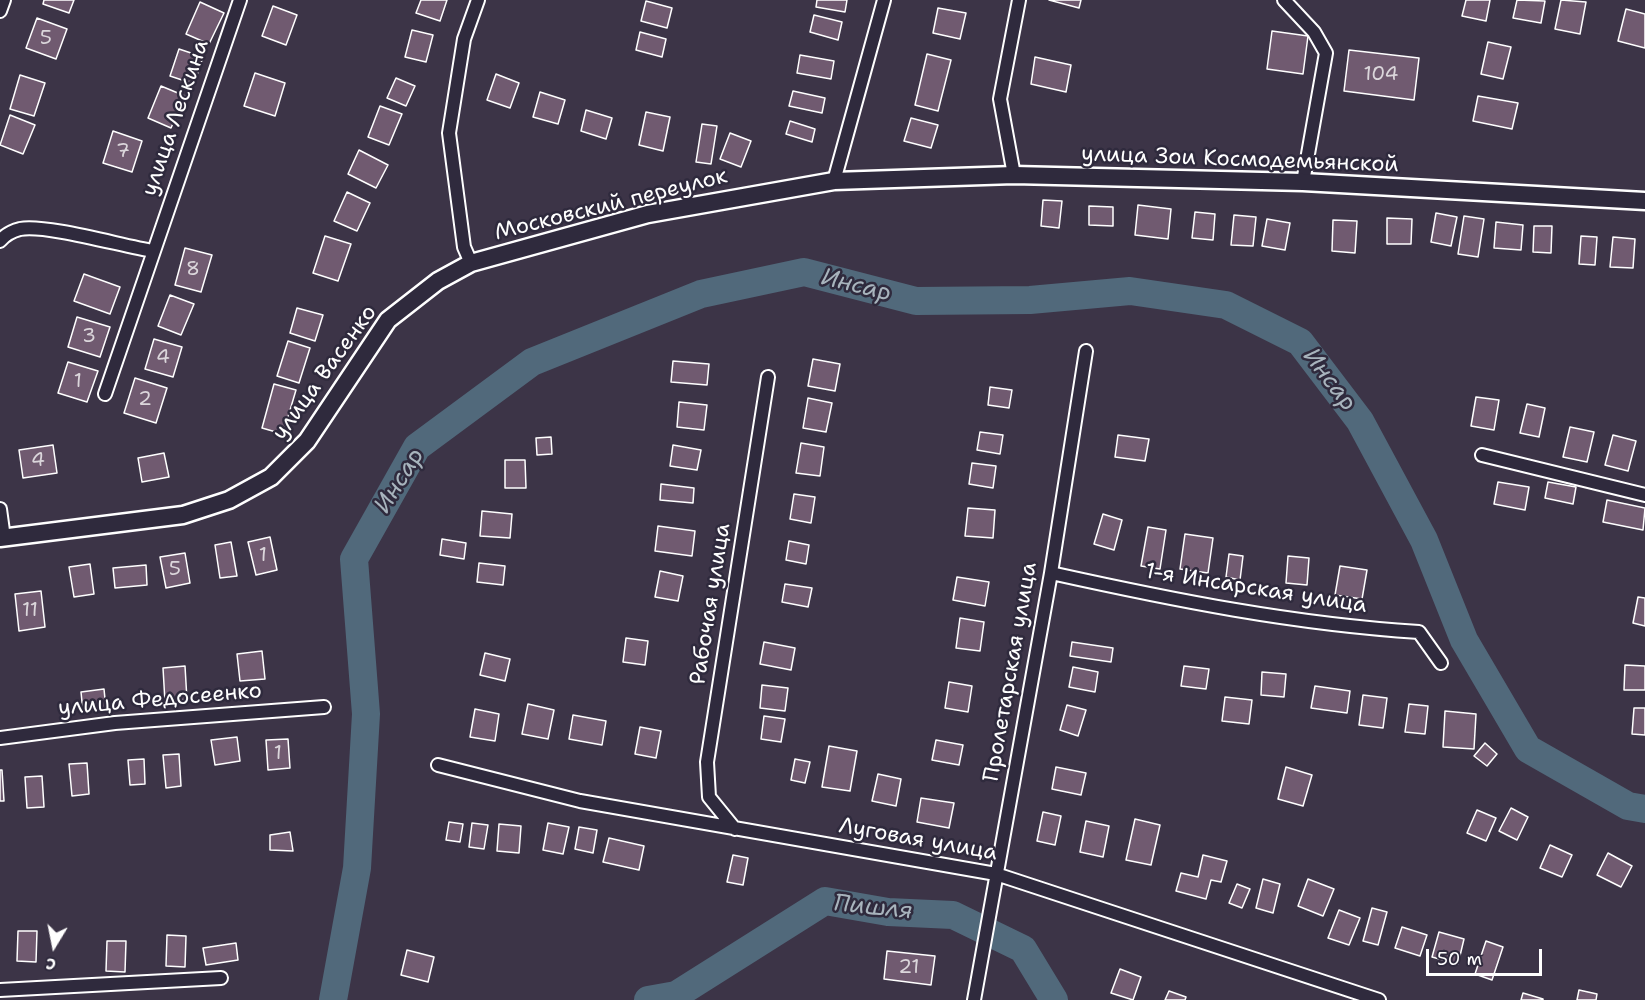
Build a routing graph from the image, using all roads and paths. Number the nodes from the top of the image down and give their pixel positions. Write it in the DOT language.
graph roads {
  1 [pos="4,0"];
  2 [pos="240,0"];
  3 [pos="478,0"];
  4 [pos="884,0"];
  5 [pos="1019,0"];
  6 [pos="1284,0"];
  7 [pos="0,11"];
  8 [pos="1014,175"];
  9 [pos="834,181"];
  10 [pos="1303,182"];
  11 [pos="1645,201"];
  12 [pos="0,241"];
  13 [pos="153,251"];
  14 [pos="471,263"];
  15 [pos="1086,351"];
  16 [pos="768,377"];
  17 [pos="105,394"];
  18 [pos="1482,455"];
  19 [pos="1645,495"];
  20 [pos="0,509"];
  21 [pos="2,538"];
  22 [pos="1051,573"];
  23 [pos="1441,663"];
  24 [pos="324,707"];
  25 [pos="0,738"];
  26 [pos="438,765"];
  27 [pos="735,830"];
  28 [pos="996,874"];
  29 [pos="221,978"];
  30 [pos="0,990"];
  31 [pos="974,1000"];
  32 [pos="1379,1000"];
  1 -- 7 [label="street"];
  2 -- 13 [label="street, улица Лескина"];
  3 -- 14 [label="street"];
  4 -- 9 [label="street"];
  5 -- 8 [label="street"];
  6 -- 10 [label="street"];
  8 -- 9 [label="street, улица Зои Космодемьянской"];
  8 -- 10 [label="street, улица Зои Космодемьянской"];
  9 -- 14 [label="street, Московский переулок"];
  10 -- 11 [label="street, улица Зои Космодемьянской"];
  12 -- 13 [label="street"];
  13 -- 17 [label="street, улица Лескина"];
  14 -- 21 [label="street, улица Васенко"];
  15 -- 22 [label="street, Пролетарская улица"];
  16 -- 27 [label="street, Рабочая улица"];
  18 -- 19 [label="street"];
  20 -- 21 [label="street"];
  22 -- 23 [label="street, 1-я Инсарская улица"];
  22 -- 28 [label="street, Пролетарская улица"];
  24 -- 25 [label="street, улица Федосеенко"];
  26 -- 27 [label="street, Луговая улица"];
  27 -- 28 [label="street, Луговая улица"];
  28 -- 31 [label="street, Пролетарская улица"];
  28 -- 32 [label="street, Луговая улица"];
  29 -- 30 [label="street"];
}
